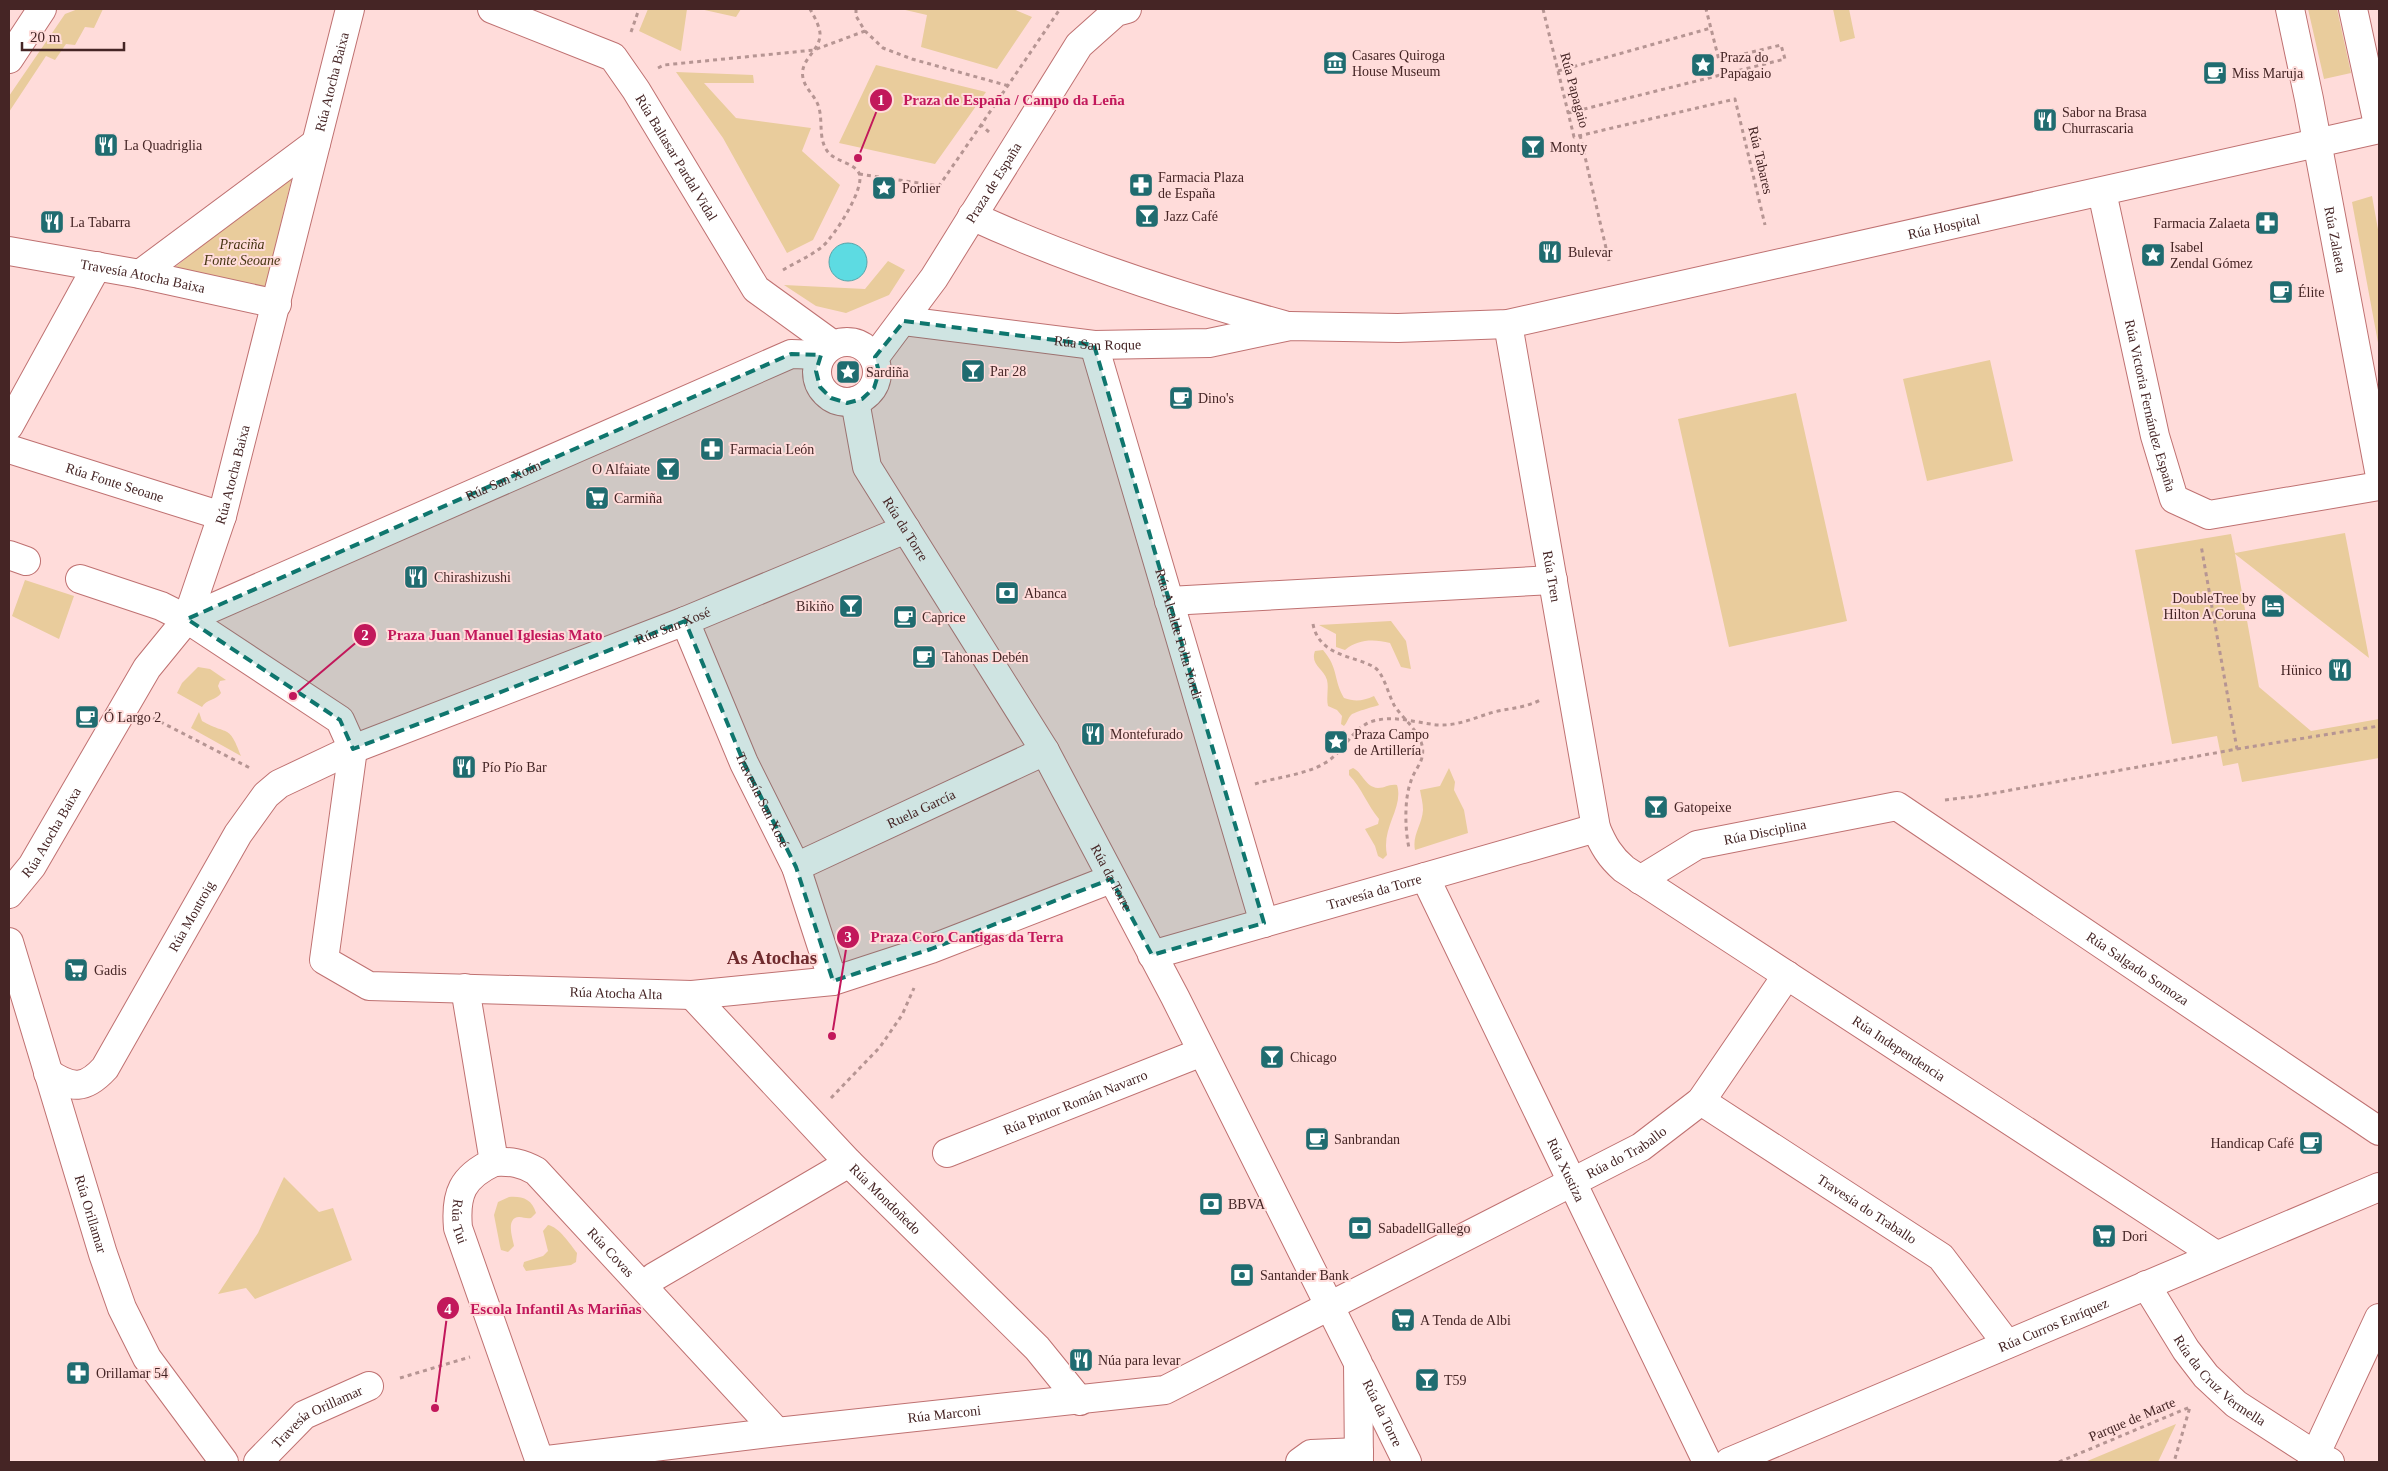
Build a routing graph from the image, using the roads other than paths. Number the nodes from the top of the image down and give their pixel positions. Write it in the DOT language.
graph roads {
  1 [pos="42,9"];
  2 [pos="350,9"];
  3 [pos="492,9"];
  4 [pos="2290,9"];
  5 [pos="2353,9"];
  6 [pos="1116,10"];
  7 [pos="9,58"];
  8 [pos="2379,129"];
  9 [pos="2317,143"];
  10 [pos="316,144"];
  11 [pos="2102,192"];
  12 [pos="972,216"];
  13 [pos="9,252"];
  14 [pos="97,266"];
  15 [pos="140,274"];
  16 [pos="277,304"];
  17 [pos="904,321"];
  18 [pos="1508,324"];
  19 [pos="1290,326"];
  20 [pos="1094,344"];
  21 [pos="827,350"];
  22 [pos="875,357"];
  23 [pos="854,401"];
  24 [pos="9,426"];
  25 [pos="9,449"];
  26 [pos="2379,470"];
  27 [pos="2379,486"];
  28 [pos="222,516"];
  29 [pos="906,529"];
  30 [pos="80,579"];
  31 [pos="1553,580"];
  32 [pos="1169,601"];
  33 [pos="187,619"];
  34 [pos="685,621"];
  35 [pos="353,749"];
  36 [pos="1045,751"];
  37 [pos="1898,806"];
  38 [pos="1596,828"];
  39 [pos="796,867"];
  40 [pos="1425,877"];
  41 [pos="1111,879"];
  42 [pos="1640,880"];
  43 [pos="9,894"];
  44 [pos="1264,923"];
  45 [pos="9,942"];
  46 [pos="1152,955"];
  47 [pos="1787,975"];
  48 [pos="833,981"];
  49 [pos="466,988"];
  50 [pos="692,995"];
  51 [pos="1202,1052"];
  52 [pos="48,1073"];
  53 [pos="1701,1100"];
  54 [pos="2379,1131"];
  55 [pos="947,1153"];
  56 [pos="494,1162"];
  57 [pos="849,1163"];
  58 [pos="1572,1183"];
  59 [pos="2379,1187"];
  60 [pos="2216,1256"];
  61 [pos="654,1276"];
  62 [pos="2146,1285"];
  63 [pos="1330,1305"];
  64 [pos="2379,1318"];
  65 [pos="2007,1344"];
  66 [pos="1358,1363"];
  67 [pos="370,1386"];
  68 [pos="1080,1401"];
  69 [pos="777,1432"];
  70 [pos="1359,1457"];
  71 [pos="2319,1460"];
  72 [pos="224,1462"];
  73 [pos="258,1462"];
  74 [pos="540,1462"];
  75 [pos="1300,1462"];
  76 [pos="1407,1462"];
  77 [pos="1707,1462"];
  78 [pos="1729,1462"];
  1 -- 7 [label="street"];
  2 -- 10 [label="street, Rúa Atocha Baixa"];
  3 -- 21 [label="street, Rúa Baltasar Pardal Vidal"];
  4 -- 9 [label="street, Rúa Zalaeta"];
  5 -- 8 [label="street"];
  6 -- 12 [label="street, Praza de España"];
  8 -- 9 [label="street, Rúa Hospital"];
  9 -- 11 [label="street, Rúa Hospital"];
  9 -- 26 [label="street, Rúa Zalaeta"];
  10 -- 15 [label="street"];
  10 -- 16 [label="street, Rúa Atocha Baixa"];
  11 -- 18 [label="street, Rúa Hospital"];
  11 -- 27 [label="street, Rúa Victoria Fernández España"];
  12 -- 17 [label="street, Praza de España"];
  12 -- 19 [label="street, Rúa San Roque"];
  13 -- 14 [label="street, Travesía Atocha Baixa"];
  14 -- 15 [label="street, Travesía Atocha Baixa"];
  14 -- 24 [label="street"];
  15 -- 16 [label="street, Travesía Atocha Baixa"];
  16 -- 28 [label="street, Rúa Atocha Baixa"];
  17 -- 20 [label="street, Rúa San Roque"];
  17 -- 22 [label="street, Praza de España"];
  18 -- 19 [label="street, Rúa San Roque"];
  18 -- 31 [label="street, Rúa Tren"];
  19 -- 20 [label="street, Rúa San Roque"];
  20 -- 32 [label="street, Rúa Alcalde Folla Yordi"];
  21 -- 22 [label="street"];
  21 -- 23 [label="street"];
  21 -- 33 [label="street, Rúa San Xoán"];
  22 -- 23 [label="street"];
  23 -- 29 [label="street, Rúa da Torre"];
  25 -- 28 [label="street, Rúa Fonte Seoane"];
  28 -- 33 [label="street, Rúa Atocha Baixa"];
  29 -- 34 [label="street, Rúa San Xosé"];
  29 -- 36 [label="street, Rúa da Torre"];
  30 -- 33 [label="street"];
  31 -- 32 [label="street"];
  31 -- 38 [label="street, Rúa Tren"];
  32 -- 44 [label="street, Rúa Alcalde Folla Yordi"];
  33 -- 35 [label="street"];
  33 -- 43 [label="street, Rúa Atocha Baixa"];
  34 -- 35 [label="street, Rúa San Xosé"];
  34 -- 39 [label="street, Travesía San Xosé"];
  35 -- 49 [label="street, Rúa Atocha Alta"];
  35 -- 52 [label="street, Rúa Montroig"];
  36 -- 39 [label="street, Ruela García"];
  36 -- 41 [label="street, Rúa da Torre"];
  37 -- 42 [label="street, Rúa Disciplina"];
  37 -- 54 [label="street, Rúa Salgado Somoza"];
  38 -- 40 [label="street, Travesía da Torre"];
  38 -- 42 [label="street, Rúa Independencia"];
  39 -- 48 [label="street, Travesía San Xosé"];
  40 -- 44 [label="street, Travesía da Torre"];
  40 -- 58 [label="street, Rúa Xustiza"];
  41 -- 46 [label="street, Rúa da Torre"];
  41 -- 48 [label="street, Rúa Atocha Alta"];
  42 -- 47 [label="street, Rúa Independencia"];
  44 -- 46 [label="street, Travesía da Torre"];
  45 -- 52 [label="street, Rúa Orillamar"];
  46 -- 51 [label="street, Rúa da Torre"];
  47 -- 53 [label="street, Rúa do Traballo"];
  47 -- 60 [label="street, Rúa Independencia"];
  48 -- 50 [label="street, Rúa Atocha Alta"];
  49 -- 50 [label="street, Rúa Atocha Alta"];
  49 -- 56 [label="street"];
  50 -- 57 [label="street, Rúa Mondoñedo"];
  51 -- 55 [label="street, Rúa Pintor Román Navarro"];
  51 -- 63 [label="street, Rúa da Torre"];
  52 -- 72 [label="street, Rúa Orillamar"];
  53 -- 58 [label="street, Rúa do Traballo"];
  53 -- 65 [label="street, Travesía do Traballo"];
  56 -- 69 [label="street, Rúa Covas"];
  56 -- 74 [label="street, Rúa Tui"];
  57 -- 61 [label="street, Rúa Covas"];
  57 -- 68 [label="street, Rúa Mondoñedo"];
  58 -- 63 [label="street, Rúa do Traballo"];
  58 -- 77 [label="street, Rúa Xustiza"];
  59 -- 60 [label="street, Rúa Curros Enríquez"];
  60 -- 62 [label="street, Rúa Curros Enríquez"];
  62 -- 65 [label="street, Rúa Curros Enríquez"];
  62 -- 71 [label="street, Rúa da Cruz Vermella"];
  63 -- 66 [label="street, Rúa da Torre"];
  63 -- 68 [label="street, Rúa Marconi"];
  64 -- 71 [label="street"];
  65 -- 78 [label="street, Rúa Curros Enríquez"];
  66 -- 70 [label="street, Rúa da Torre"];
  66 -- 76 [label="street, Rúa da Torre"];
  67 -- 73 [label="street, Travesía Orillamar"];
  68 -- 69 [label="street, Rúa Marconi"];
  69 -- 74 [label="street, Rúa Marconi"];
  70 -- 75 [label="street"];
}
